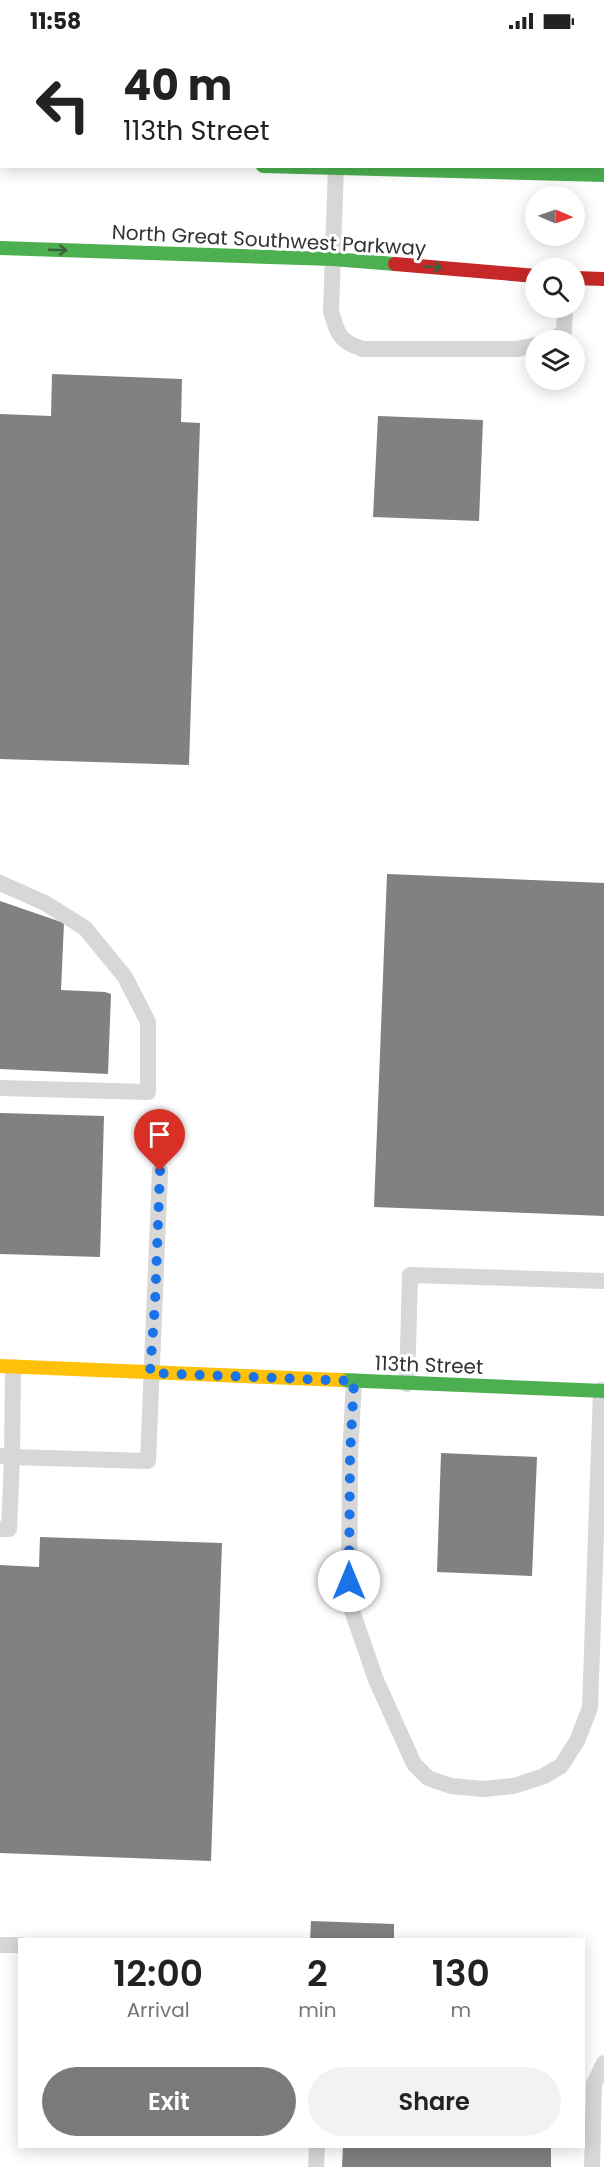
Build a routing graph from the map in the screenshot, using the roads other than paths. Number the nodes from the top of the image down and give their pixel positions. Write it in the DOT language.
graph roads {
  1 [pos="336,168"];
  2 [pos="604,176"];
  3 [pos="0,248"];
  4 [pos="333,259"];
  5 [pos="525,275"];
  6 [pos="585,278"];
  7 [pos="604,279"];
  8 [pos="525,347"];
  9 [pos="0,883"];
  10 [pos="0,1088"];
  11 [pos="160,1171"];
  12 [pos="604,1281"];
  13 [pos="6,1367"];
  14 [pos="150,1373"];
  15 [pos="354,1381"];
  16 [pos="407,1384"];
  17 [pos="603,1390"];
  18 [pos="6,1457"];
  19 [pos="0,1529"];
  20 [pos="0,1945"];
  21 [pos="18,1945"];
  22 [pos="604,2063"];
  23 [pos="317,2148"];
  24 [pos="316,2167"];
  25 [pos="592,2167"];
  1 -- 2 [label="main road"];
  1 -- 4 [label="lane"];
  3 -- 4 [label="main road, North Great Southwest Parkway, one-way"];
  4 -- 5 [label="main road, North Great Southwest Parkway, one-way"];
  4 -- 8 [label="lane"];
  6 -- 7 [label="main road"];
  9 -- 10 [label="lane"];
  11 -- 14 [label="lane"];
  12 -- 16 [label="lane"];
  13 -- 14 [label="main road, 113th Street"];
  13 -- 18 [label="lane"];
  14 -- 15 [label="main road, 113th Street"];
  14 -- 18 [label="lane"];
  15 -- 16 [label="main road, 113th Street"];
  15 -- 17 [label="lane"];
  16 -- 17 [label="main road, 113th Street"];
  18 -- 19 [label="lane"];
  20 -- 21 [label="lane"];
  22 -- 25 [label="lane"];
  23 -- 24 [label="lane"];
}
